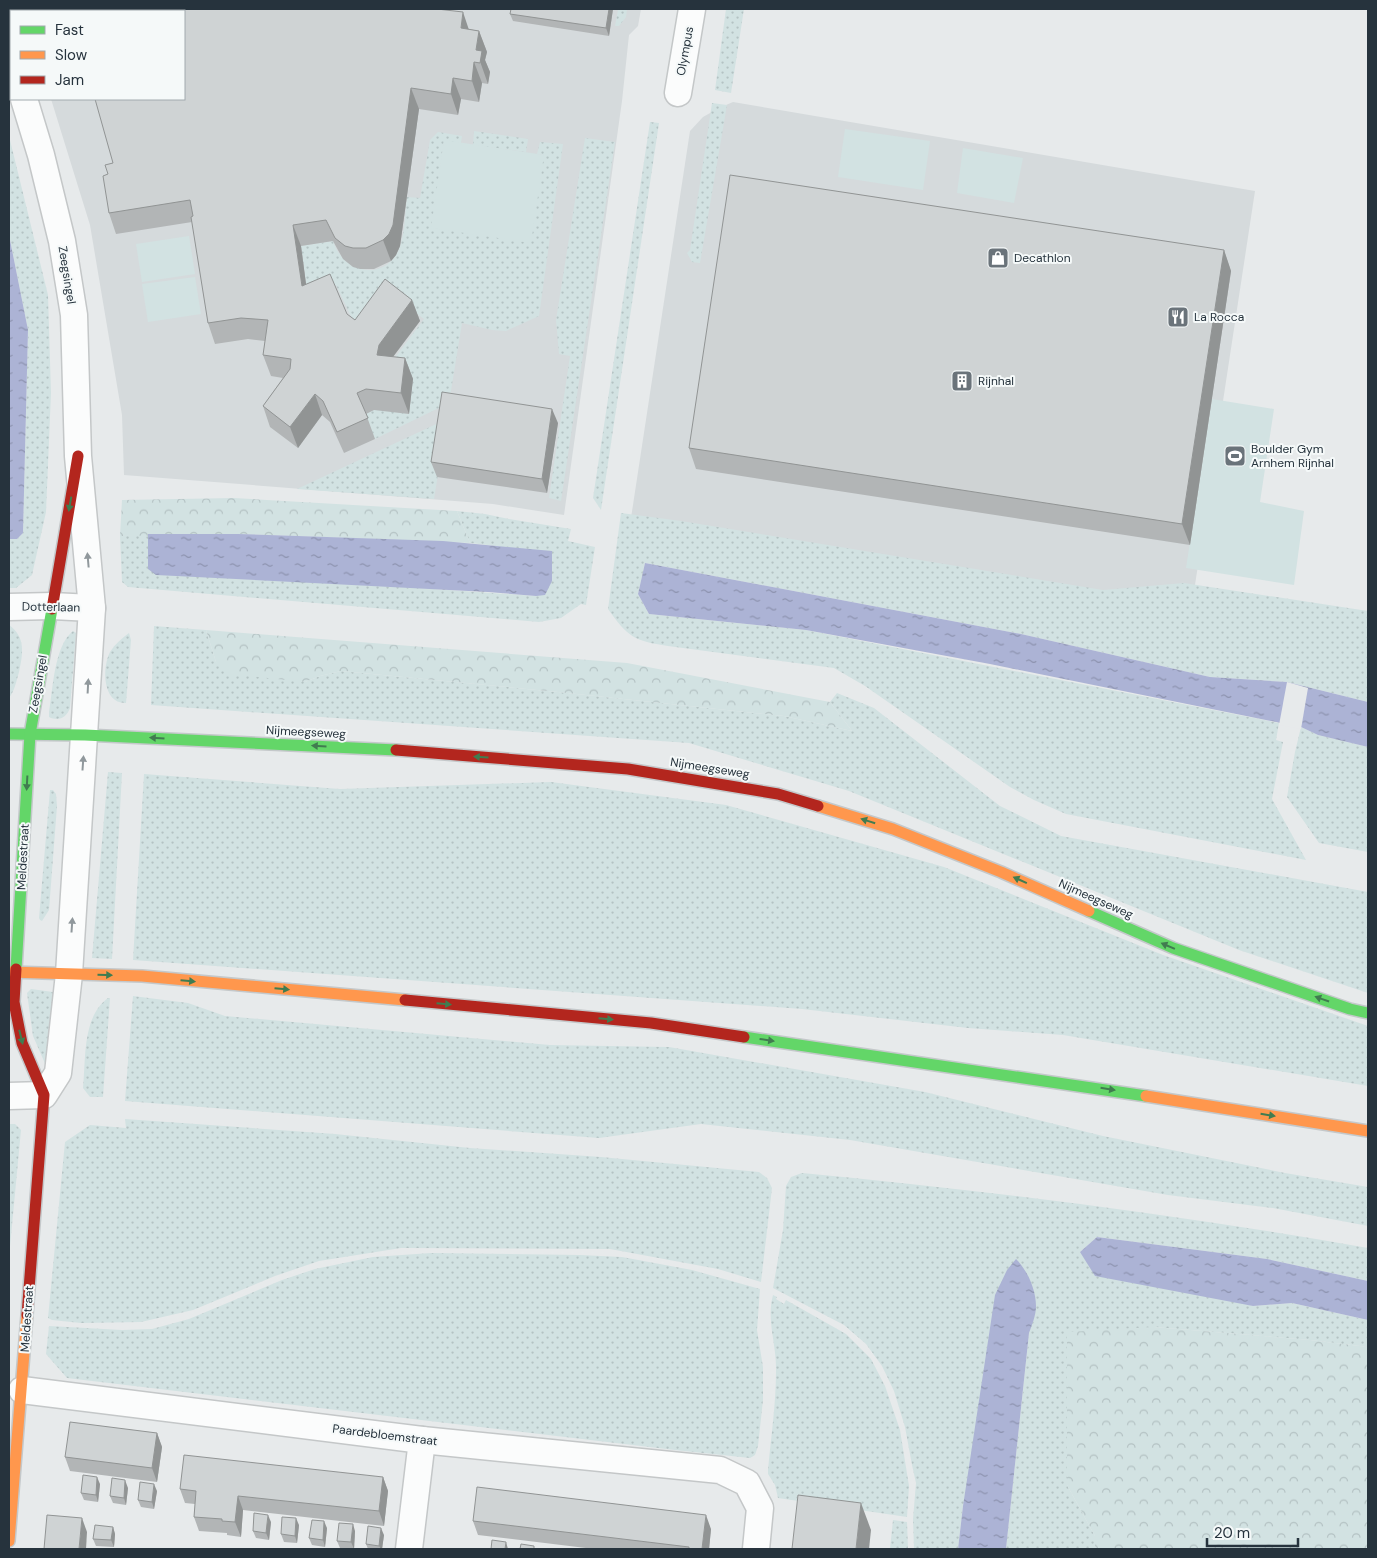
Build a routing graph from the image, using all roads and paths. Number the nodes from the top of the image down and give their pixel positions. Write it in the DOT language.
graph roads {
  1 [pos="692,9"];
  2 [pos="678,93"];
  3 [pos="24,100"];
  4 [pos="78,456"];
  5 [pos="52,606"];
  6 [pos="9,607"];
  7 [pos="92,608"];
  8 [pos="9,734"];
  9 [pos="30,734"];
  10 [pos="85,735"];
  11 [pos="13,972"];
  12 [pos="69,974"];
  13 [pos="1368,1013"];
  14 [pos="44,1095"];
  15 [pos="9,1096"];
  16 [pos="1368,1131"];
  17 [pos="22,1390"];
  18 [pos="422,1440"];
  19 [pos="9,1542"];
  20 [pos="409,1549"];
  21 [pos="756,1549"];
  1 -- 2 [label="street, Olympus"];
  3 -- 4 [label="street, Zeegsingel"];
  4 -- 5 [label="main road, Zeegsingel, one-way"];
  7 -- 4 [label="street, Zeegsingel, one-way"];
  5 -- 6 [label="street, Dotterlaan"];
  5 -- 7 [label="street, Dotterlaan"];
  5 -- 9 [label="main road, Zeegsingel"];
  10 -- 7 [label="street, Zeegsingel, one-way"];
  8 -- 9 [label="main road, Nijmeegseweg"];
  9 -- 10 [label="main road, Nijmeegseweg"];
  9 -- 11 [label="main road, Meldestraat, one-way"];
  12 -- 10 [label="street, Meldestraat, one-way"];
  13 -- 10 [label="main road, Nijmeegseweg, one-way"];
  11 -- 12 [label="main road"];
  11 -- 14 [label="main road, Meldestraat, one-way"];
  12 -- 14 [label="street, Meldestraat"];
  12 -- 16 [label="main road, one-way"];
  14 -- 15 [label="street"];
  14 -- 17 [label="main road, Meldestraat"];
  17 -- 18 [label="street, Paardebloemstraat"];
  17 -- 19 [label="main road, Meldestraat"];
  18 -- 20 [label="street"];
  18 -- 21 [label="street, Paardebloemstraat"];
}
